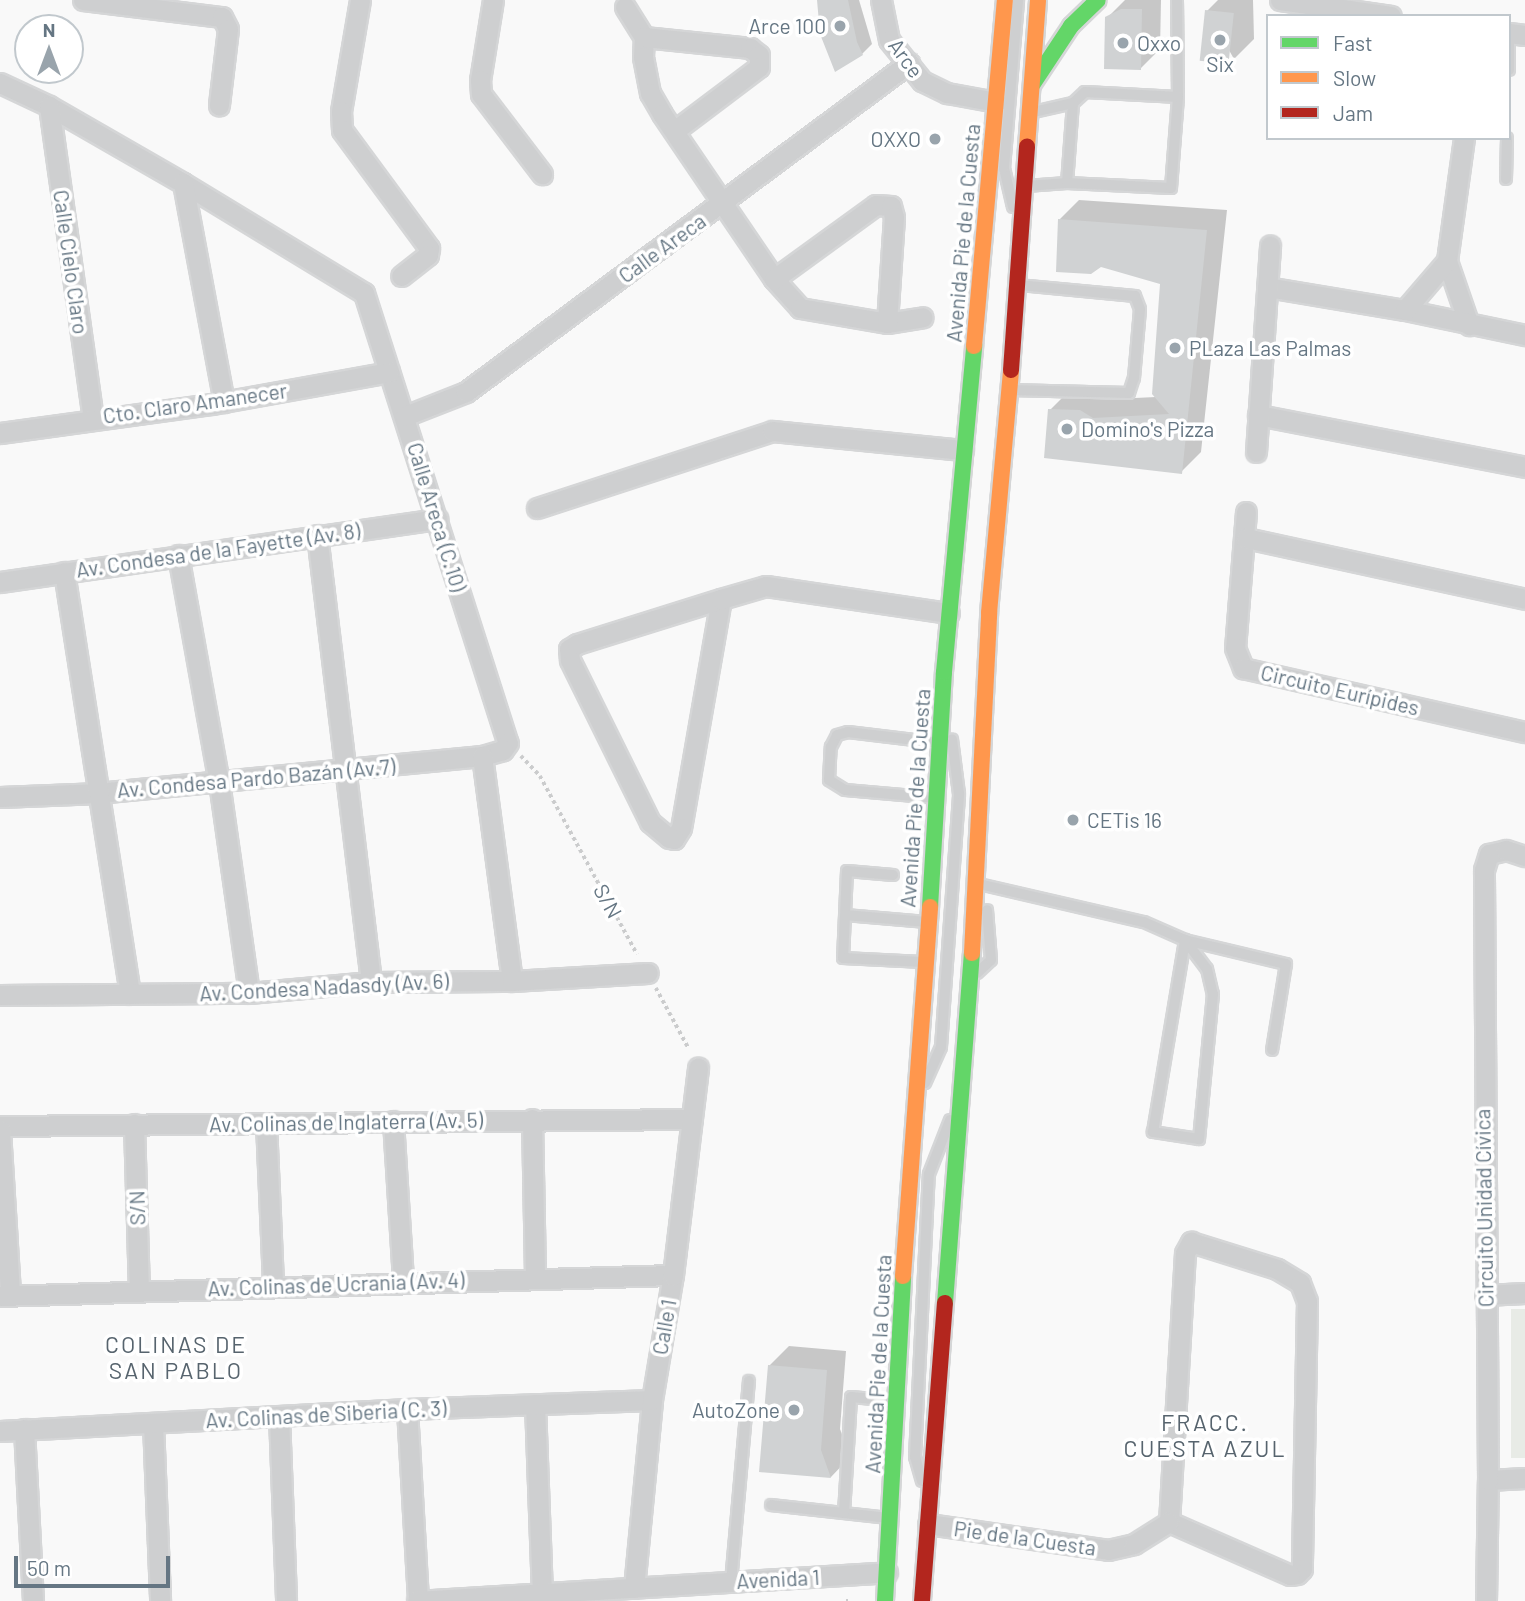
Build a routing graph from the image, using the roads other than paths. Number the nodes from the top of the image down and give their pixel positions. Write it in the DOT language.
graph roads {
  1 [pos="83,0"];
  2 [pos="360,0"];
  3 [pos="493,0"];
  4 [pos="881,0"];
  5 [pos="1005,0"];
  6 [pos="1018,0"];
  7 [pos="1038,0"];
  8 [pos="1098,0"];
  9 [pos="1177,0"];
  10 [pos="1280,0"];
  11 [pos="625,7"];
  12 [pos="1377,14"];
  13 [pos="644,37"];
  14 [pos="909,63"];
  15 [pos="0,83"];
  16 [pos="1031,87"];
  17 [pos="1178,97"];
  18 [pos="996,102"];
  19 [pos="1073,103"];
  20 [pos="49,106"];
  21 [pos="219,106"];
  22 [pos="1029,113"];
  23 [pos="674,131"];
  24 [pos="1464,140"];
  25 [pos="1507,140"];
  26 [pos="542,174"];
  27 [pos="1506,179"];
  28 [pos="183,183"];
  29 [pos="1067,183"];
  30 [pos="1023,186"];
  31 [pos="724,202"];
  32 [pos="1019,235"];
  33 [pos="1270,245"];
  34 [pos="1447,261"];
  35 [pos="401,276"];
  36 [pos="774,279"];
  37 [pos="1015,285"];
  38 [pos="1267,287"];
  39 [pos="1405,310"];
  40 [pos="923,317"];
  41 [pos="887,323"];
  42 [pos="1469,325"];
  43 [pos="1525,335"];
  44 [pos="389,372"];
  45 [pos="1010,390"];
  46 [pos="224,402"];
  47 [pos="1258,415"];
  48 [pos="405,416"];
  49 [pos="93,418"];
  50 [pos="0,433"];
  51 [pos="963,450"];
  52 [pos="1256,452"];
  53 [pos="1525,467"];
  54 [pos="537,508"];
  55 [pos="1246,512"];
  56 [pos="437,519"];
  57 [pos="317,535"];
  58 [pos="1246,538"];
  59 [pos="178,555"];
  60 [pos="64,572"];
  61 [pos="0,582"];
  62 [pos="721,599"];
  63 [pos="1525,599"];
  64 [pos="948,612"];
  65 [pos="944,672"];
  66 [pos="1525,732"];
  67 [pos="508,743"];
  68 [pos="942,743"];
  69 [pos="482,756"];
  70 [pos="347,770"];
  71 [pos="219,782"];
  72 [pos="100,793"];
  73 [pos="0,797"];
  74 [pos="938,798"];
  75 [pos="1525,856"];
  76 [pos="893,875"];
  77 [pos="978,888"];
  78 [pos="845,915"];
  79 [pos="927,922"];
  80 [pos="1185,940"];
  81 [pos="923,962"];
  82 [pos="648,973"];
  83 [pos="512,981"];
  84 [pos="371,982"];
  85 [pos="249,993"];
  86 [pos="130,994"];
  87 [pos="0,995"];
  88 [pos="1272,1050"];
  89 [pos="698,1067"];
  90 [pos="962,1087"];
  91 [pos="913,1110"];
  92 [pos="531,1119"];
  93 [pos="692,1119"];
  94 [pos="393,1121"];
  95 [pos="266,1123"];
  96 [pos="134,1125"];
  97 [pos="0,1128"];
  98 [pos="673,1275"];
  99 [pos="535,1277"];
  100 [pos="403,1282"];
  101 [pos="273,1286"];
  102 [pos="139,1291"];
  103 [pos="1525,1293"];
  104 [pos="1485,1294"];
  105 [pos="5,1295"];
  106 [pos="749,1381"];
  107 [pos="652,1400"];
  108 [pos="897,1401"];
  109 [pos="535,1404"];
  110 [pos="407,1409"];
  111 [pos="279,1416"];
  112 [pos="153,1423"];
  113 [pos="24,1429"];
  114 [pos="0,1431"];
  115 [pos="1525,1478"];
  116 [pos="1488,1480"];
  117 [pos="771,1505"];
  118 [pos="844,1513"];
  119 [pos="929,1514"];
  120 [pos="891,1518"];
  121 [pos="1169,1522"];
  122 [pos="887,1572"];
  123 [pos="731,1582"];
  124 [pos="634,1588"];
  125 [pos="542,1593"];
  126 [pos="33,1601"];
  127 [pos="160,1601"];
  128 [pos="286,1601"];
  129 [pos="417,1601"];
  130 [pos="885,1601"];
  131 [pos="922,1601"];
  132 [pos="1486,1601"];
  1 -- 21 [label="street"];
  2 -- 35 [label="street"];
  3 -- 26 [label="street"];
  4 -- 14 [label="street, Arce"];
  5 -- 18 [label="main road, Avenida Pie de la Cuesta"];
  6 -- 32 [label="lane"];
  7 -- 16 [label="main road"];
  8 -- 16 [label="main road"];
  9 -- 17 [label="lane"];
  10 -- 12 [label="street"];
  11 -- 13 [label="street"];
  13 -- 23 [label="street"];
  13 -- 23 [label="street"];
  14 -- 18 [label="street, Arce"];
  14 -- 31 [label="street, Calle Areca"];
  15 -- 20 [label="street"];
  16 -- 22 [label="main road"];
  17 -- 19 [label="lane"];
  17 -- 29 [label="lane"];
  18 -- 51 [label="main road, Avenida Pie de la Cuesta"];
  19 -- 22 [label="lane"];
  19 -- 29 [label="lane"];
  20 -- 28 [label="street"];
  20 -- 49 [label="street, Calle Cielo Claro"];
  22 -- 30 [label="main road"];
  23 -- 31 [label="street"];
  24 -- 34 [label="street"];
  25 -- 27 [label="lane"];
  28 -- 44 [label="street, Calle Areca (C.10)"];
  28 -- 46 [label="street"];
  29 -- 30 [label="lane"];
  30 -- 32 [label="main road"];
  31 -- 36 [label="street"];
  31 -- 48 [label="street, Calle Areca"];
  32 -- 37 [label="main road"];
  33 -- 38 [label="street"];
  34 -- 39 [label="street"];
  34 -- 42 [label="street"];
  36 -- 41 [label="street"];
  36 -- 41 [label="street"];
  37 -- 45 [label="main road"];
  37 -- 45 [label="lane"];
  38 -- 39 [label="street"];
  38 -- 47 [label="street"];
  39 -- 42 [label="street"];
  40 -- 41 [label="street"];
  42 -- 43 [label="street"];
  44 -- 46 [label="street, Cto. Claro Amanecer"];
  44 -- 48 [label="street, Calle Areca (C.10)"];
  45 -- 77 [label="main road"];
  46 -- 49 [label="street, Cto. Claro Amanecer"];
  47 -- 52 [label="street"];
  47 -- 53 [label="street"];
  48 -- 56 [label="street, Calle Areca (C.10)"];
  49 -- 50 [label="street, Cto. Claro Amanecer"];
  51 -- 54 [label="street"];
  51 -- 64 [label="main road, Avenida Pie de la Cuesta"];
  55 -- 58 [label="street, Circuito Eurípides"];
  56 -- 57 [label="street, Av. Condesa de la Fayette (Av. 8)"];
  56 -- 67 [label="street, Calle Areca (C.10)"];
  57 -- 59 [label="street, Av. Condesa de la Fayette (Av. 8)"];
  57 -- 70 [label="street"];
  58 -- 63 [label="street"];
  58 -- 66 [label="street, Circuito Eurípides"];
  59 -- 60 [label="street, Av. Condesa de la Fayette (Av. 8)"];
  59 -- 71 [label="street"];
  60 -- 61 [label="street, Av. Condesa de la Fayette (Av. 8)"];
  60 -- 72 [label="street"];
  62 -- 62 [label="street"];
  62 -- 64 [label="street"];
  64 -- 65 [label="main road, Avenida Pie de la Cuesta"];
  65 -- 68 [label="main road, Avenida Pie de la Cuesta"];
  65 -- 91 [label="lane"];
  67 -- 69 [label="street, Av. Condesa Pardo Bazán (Av.7)"];
  68 -- 74 [label="main road, Avenida Pie de la Cuesta"];
  68 -- 74 [label="lane"];
  69 -- 70 [label="street, Av. Condesa Pardo Bazán (Av.7)"];
  69 -- 83 [label="street"];
  70 -- 71 [label="street, Av. Condesa Pardo Bazán (Av.7)"];
  70 -- 84 [label="street"];
  71 -- 72 [label="street, Av. Condesa Pardo Bazán (Av.7)"];
  71 -- 85 [label="street"];
  72 -- 73 [label="street, Av. Condesa Pardo Bazán (Av.7)"];
  72 -- 86 [label="street"];
  74 -- 79 [label="main road, Avenida Pie de la Cuesta"];
  75 -- 104 [label="street, Circuito Unidad Cívica"];
  76 -- 78 [label="lane"];
  77 -- 80 [label="lane"];
  77 -- 90 [label="main road"];
  78 -- 79 [label="lane"];
  78 -- 81 [label="lane"];
  79 -- 81 [label="main road, Avenida Pie de la Cuesta"];
  80 -- 80 [label="lane"];
  80 -- 88 [label="lane"];
  81 -- 91 [label="main road, Avenida Pie de la Cuesta"];
  82 -- 83 [label="street, Av. Condesa Nadasdy (Av. 6)"];
  83 -- 84 [label="street, Av. Condesa Nadasdy (Av. 6)"];
  84 -- 85 [label="street, Av. Condesa Nadasdy (Av. 6)"];
  85 -- 86 [label="street, Av. Condesa Nadasdy (Av. 6)"];
  86 -- 87 [label="street, Av. Condesa Nadasdy (Av. 6)"];
  89 -- 93 [label="street, Calle 1"];
  90 -- 119 [label="main road"];
  90 -- 119 [label="lane"];
  91 -- 108 [label="main road, Avenida Pie de la Cuesta"];
  92 -- 93 [label="street, Av. Colinas de Inglaterra (Av. 5)"];
  92 -- 94 [label="street, Av. Colinas de Inglaterra (Av. 5)"];
  92 -- 99 [label="street"];
  93 -- 98 [label="street, Calle 1"];
  94 -- 95 [label="street, Av. Colinas de Inglaterra (Av. 5)"];
  94 -- 100 [label="street"];
  95 -- 96 [label="street, Av. Colinas de Inglaterra (Av. 5)"];
  95 -- 101 [label="street"];
  96 -- 97 [label="street, Av. Colinas de Inglaterra (Av. 5)"];
  96 -- 102 [label="street, S/N"];
  97 -- 105 [label="street"];
  98 -- 99 [label="street, Av. Colinas de Ucrania (Av. 4)"];
  98 -- 107 [label="street, Calle 1"];
  99 -- 100 [label="street, Av. Colinas de Ucrania (Av. 4)"];
  100 -- 101 [label="street, Av. Colinas de Ucrania (Av. 4)"];
  101 -- 102 [label="street, Av. Colinas de Ucrania (Av. 4)"];
  102 -- 105 [label="street, Av. Colinas de Ucrania (Av. 4)"];
  103 -- 104 [label="street"];
  104 -- 116 [label="street, Circuito Unidad Cívica"];
  106 -- 123 [label="lane"];
  107 -- 109 [label="street, Av. Colinas de Siberia (C. 3)"];
  107 -- 124 [label="street, Calle 1"];
  108 -- 118 [label="lane"];
  108 -- 120 [label="main road, Avenida Pie de la Cuesta"];
  109 -- 110 [label="street, Av. Colinas de Siberia (C. 3)"];
  109 -- 125 [label="street"];
  110 -- 111 [label="street, Av. Colinas de Siberia (C. 3)"];
  110 -- 129 [label="street"];
  111 -- 112 [label="street, Av. Colinas de Siberia (C. 3)"];
  111 -- 128 [label="street"];
  112 -- 113 [label="street, Av. Colinas de Siberia (C. 3)"];
  112 -- 127 [label="street"];
  113 -- 114 [label="street, Av. Colinas de Siberia (C. 3)"];
  113 -- 126 [label="street"];
  115 -- 116 [label="street"];
  116 -- 132 [label="street, Circuito Unidad Cívica"];
  117 -- 118 [label="lane"];
  118 -- 120 [label="lane"];
  119 -- 121 [label="street, Pie de la Cuesta"];
  119 -- 131 [label="main road"];
  120 -- 122 [label="main road, Avenida Pie de la Cuesta"];
  121 -- 121 [label="street"];
  122 -- 123 [label="street, Avenida 1"];
  122 -- 130 [label="main road, Avenida Pie de la Cuesta"];
  123 -- 124 [label="street, Avenida 1"];
  124 -- 125 [label="street, Avenida 1"];
  125 -- 129 [label="street, Avenida 1"];
}
